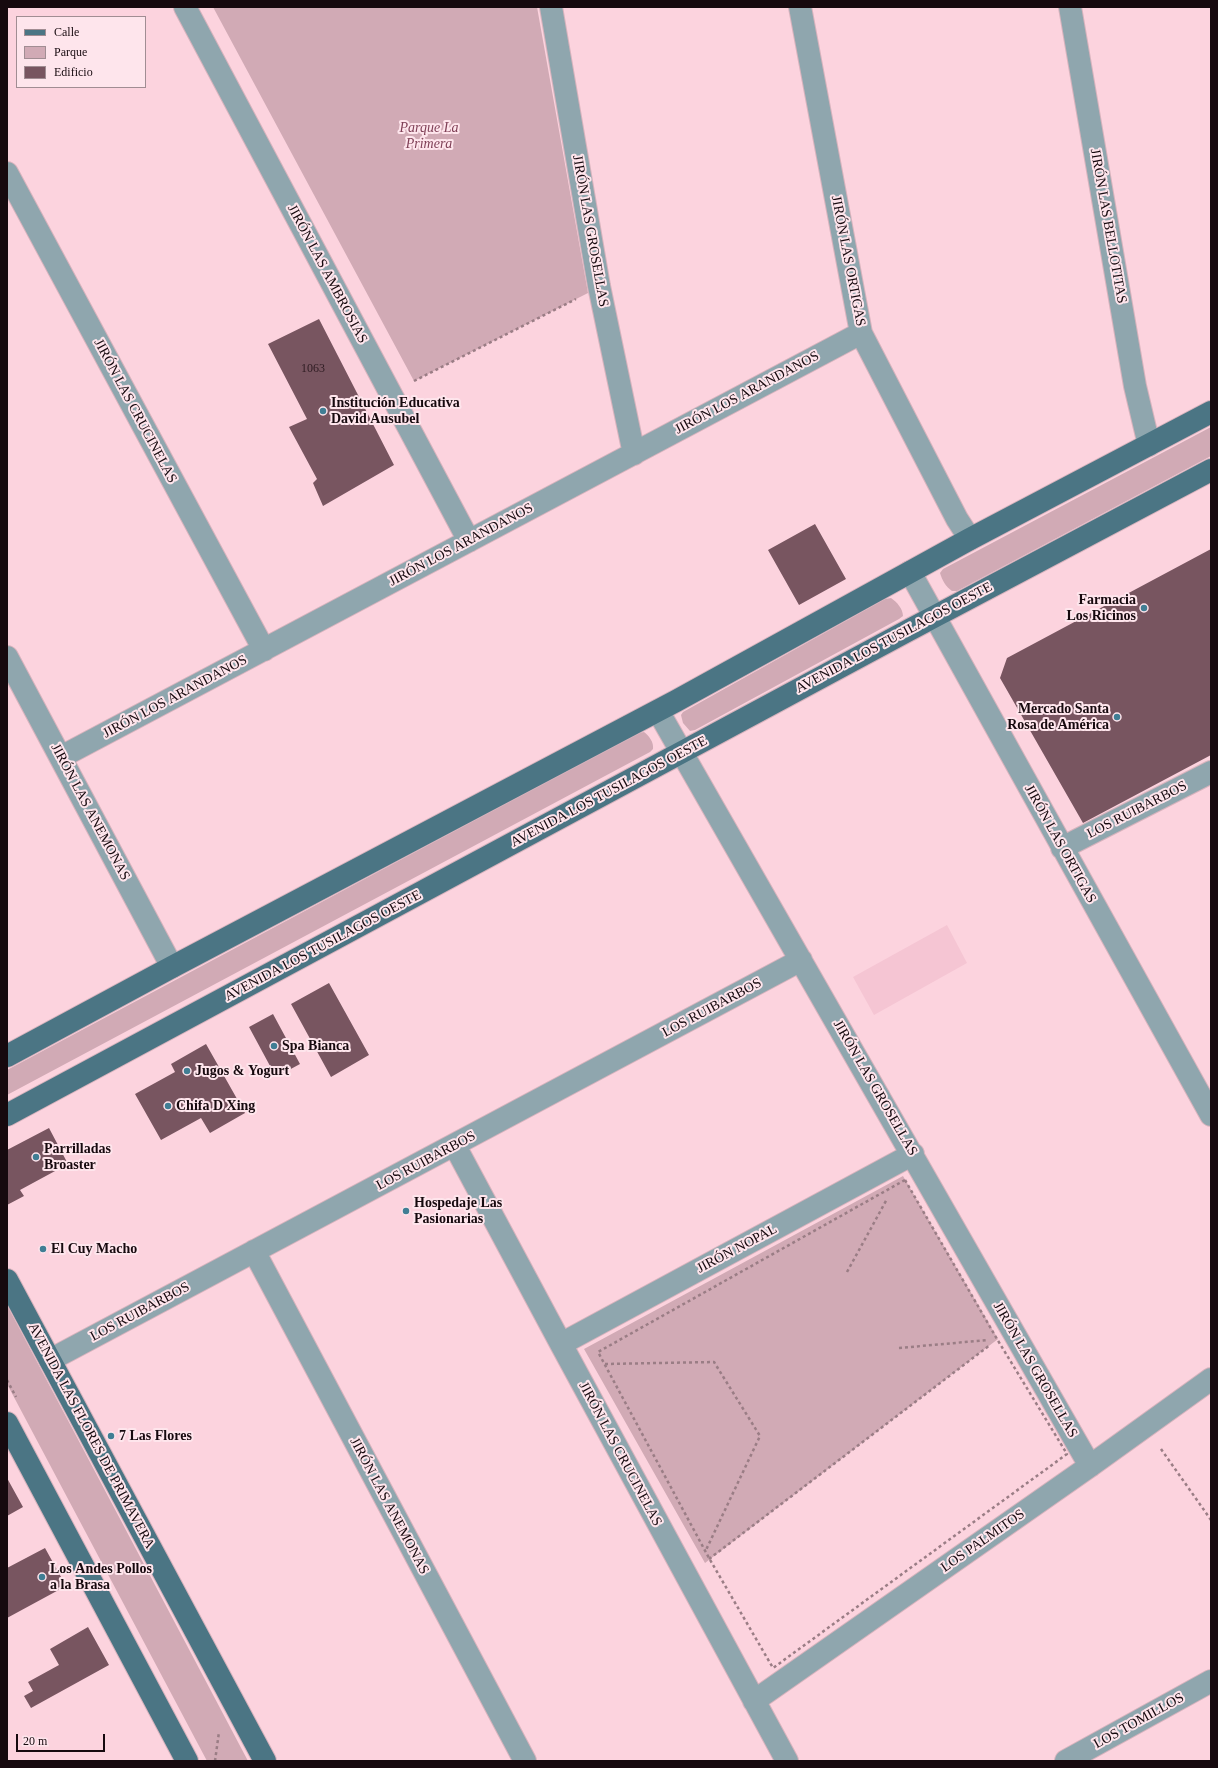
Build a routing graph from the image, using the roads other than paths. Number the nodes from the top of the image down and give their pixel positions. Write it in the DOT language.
graph roads {
  1 [pos="185,7"];
  2 [pos="551,7"];
  3 [pos="800,7"];
  4 [pos="1070,7"];
  5 [pos="7,173"];
  6 [pos="861,332"];
  7 [pos="1211,412"];
  8 [pos="1149,445"];
  9 [pos="634,454"];
  10 [pos="1211,470"];
  11 [pos="970,539"];
  12 [pos="469,541"];
  13 [pos="910,572"];
  14 [pos="934,616"];
  15 [pos="264,650"];
  16 [pos="7,657"];
  17 [pos="658,711"];
  18 [pos="682,753"];
  19 [pos="61,757"];
  20 [pos="1211,772"];
  21 [pos="1062,848"];
  22 [pos="801,960"];
  23 [pos="172,967"];
  24 [pos="7,1056"];
  25 [pos="1211,1115"];
  26 [pos="7,1116"];
  27 [pos="455,1146"];
  28 [pos="913,1154"];
  29 [pos="254,1251"];
  30 [pos="7,1280"];
  31 [pos="561,1344"];
  32 [pos="50,1360"];
  33 [pos="1211,1379"];
  34 [pos="7,1423"];
  35 [pos="1090,1466"];
  36 [pos="1211,1681"];
  37 [pos="754,1701"];
  38 [pos="187,1761"];
  39 [pos="265,1761"];
  40 [pos="524,1761"];
  41 [pos="787,1761"];
  42 [pos="1066,1761"];
  1 -- 12 [label="street, JIRÓN LAS AMBROSIAS"];
  2 -- 9 [label="street, JIRÓN LAS GROSELLAS"];
  3 -- 6 [label="street, JIRÓN LAS ORTIGAS"];
  4 -- 8 [label="street, JIRÓN LAS BELLOTITAS"];
  5 -- 15 [label="street, JIRÓN LAS CRUCINELAS"];
  6 -- 9 [label="street, JIRÓN LOS ARANDANOS"];
  6 -- 11 [label="street, JIRÓN LAS ORTIGAS"];
  7 -- 8 [label="main road"];
  8 -- 11 [label="main road"];
  9 -- 12 [label="street, JIRÓN LOS ARANDANOS"];
  10 -- 14 [label="main road, AVENIDA LOS TUSILAGOS OESTE"];
  11 -- 13 [label="main road"];
  12 -- 15 [label="street, JIRÓN LOS ARANDANOS"];
  13 -- 14 [label="street, JIRÓN LAS ORTIGAS"];
  13 -- 17 [label="main road"];
  14 -- 18 [label="main road, AVENIDA LOS TUSILAGOS OESTE"];
  14 -- 21 [label="street, JIRÓN LAS ORTIGAS"];
  15 -- 19 [label="street, JIRÓN LOS ARANDANOS"];
  16 -- 19 [label="street, JIRÓN LAS ANEMONAS"];
  17 -- 18 [label="street, JIRÓN LAS GROSELLAS"];
  17 -- 23 [label="main road"];
  18 -- 22 [label="street, JIRÓN LAS GROSELLAS"];
  18 -- 26 [label="main road, AVENIDA LOS TUSILAGOS OESTE"];
  19 -- 23 [label="street, JIRÓN LAS ANEMONAS"];
  20 -- 21 [label="street, LOS RUIBARBOS"];
  21 -- 25 [label="street, JIRÓN LAS ORTIGAS"];
  22 -- 27 [label="street, LOS RUIBARBOS"];
  22 -- 28 [label="street, JIRÓN LAS GROSELLAS"];
  23 -- 24 [label="main road"];
  27 -- 29 [label="street, LOS RUIBARBOS"];
  27 -- 31 [label="street, JIRÓN LAS CRUCINELAS"];
  28 -- 31 [label="street, JIRÓN NOPAL"];
  28 -- 35 [label="street, JIRÓN LAS GROSELLAS"];
  29 -- 32 [label="street, LOS RUIBARBOS"];
  29 -- 40 [label="street, JIRÓN LAS ANEMONAS"];
  30 -- 32 [label="main road, AVENIDA LAS FLORES DE PRIMAVERA"];
  31 -- 37 [label="street, JIRÓN LAS CRUCINELAS"];
  32 -- 39 [label="main road, AVENIDA LAS FLORES DE PRIMAVERA"];
  33 -- 35 [label="street, LOS PALMITOS"];
  34 -- 38 [label="main road"];
  35 -- 37 [label="street, LOS PALMITOS"];
  36 -- 42 [label="street, LOS TOMILLOS"];
  37 -- 41 [label="street, JIRÓN LAS CRUCINELAS"];
}
